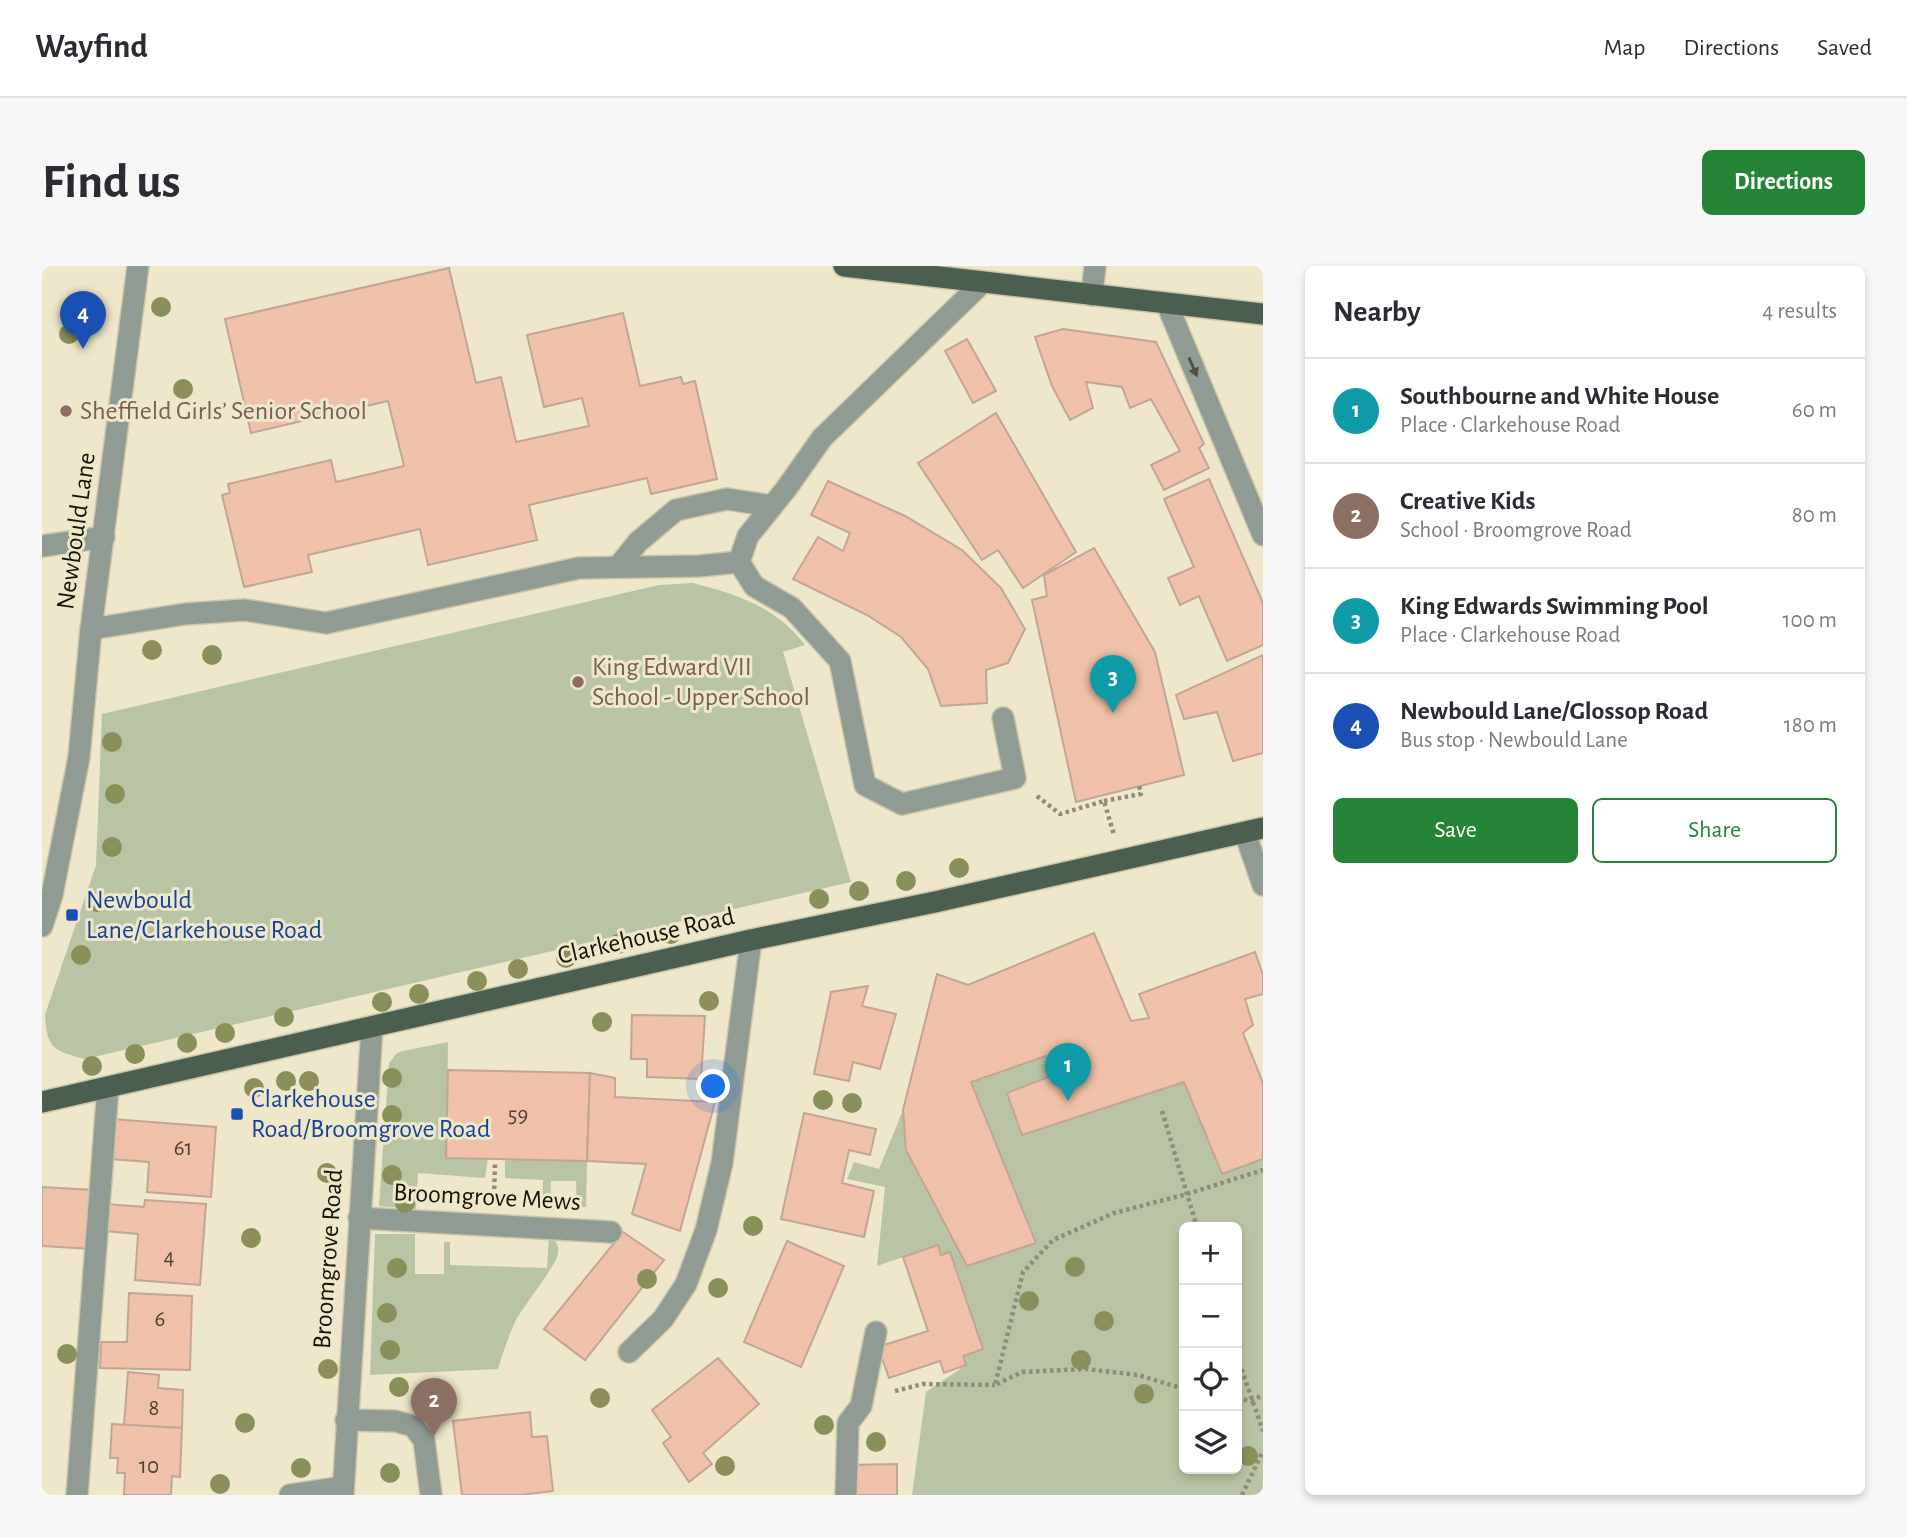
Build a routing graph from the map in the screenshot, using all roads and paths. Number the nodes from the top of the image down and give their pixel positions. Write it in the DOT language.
graph roads {
  1 [pos="138,266"];
  2 [pos="844,266"];
  3 [pos="1095,266"];
  4 [pos="983,282"];
  5 [pos="1092,295"];
  6 [pos="1167,304"];
  7 [pos="1263,314"];
  8 [pos="772,506"];
  9 [pos="1263,535"];
  10 [pos="104,537"];
  11 [pos="42,547"];
  12 [pos="739,562"];
  13 [pos="618,567"];
  14 [pos="91,629"];
  15 [pos="1003,718"];
  16 [pos="1015,778"];
  17 [pos="1139,786"];
  18 [pos="1104,801"];
  19 [pos="1254,830"];
  20 [pos="1121,859"];
  21 [pos="1263,885"];
  22 [pos="42,926"];
  23 [pos="751,940"];
  24 [pos="372,1027"];
  25 [pos="108,1087"];
  26 [pos="42,1102"];
  27 [pos="1161,1111"];
  28 [pos="495,1164"];
  29 [pos="1263,1170"];
  30 [pos="494,1192"];
  31 [pos="1187,1194"];
  32 [pos="359,1218"];
  33 [pos="1195,1222"];
  34 [pos="611,1232"];
  35 [pos="876,1332"];
  36 [pos="629,1352"];
  37 [pos="1242,1372"];
  38 [pos="995,1385"];
  39 [pos="1179,1387"];
  40 [pos="1263,1395"];
  41 [pos="1242,1399"];
  42 [pos="1251,1401"];
  43 [pos="862,1402"];
  44 [pos="346,1420"];
  45 [pos="1263,1431"];
  46 [pos="1263,1451"];
  47 [pos="343,1491"];
  48 [pos="77,1495"];
  49 [pos="290,1495"];
  50 [pos="431,1495"];
  51 [pos="846,1495"];
  52 [pos="1242,1495"];
  1 -- 10 [label="street, Newbould Lane"];
  2 -- 4 [label="main road"];
  3 -- 5 [label="street"];
  4 -- 5 [label="main road"];
  4 -- 8 [label="street"];
  5 -- 6 [label="main road"];
  6 -- 7 [label="main road"];
  6 -- 9 [label="street, one-way"];
  8 -- 12 [label="street"];
  8 -- 13 [label="street"];
  10 -- 11 [label="street"];
  10 -- 14 [label="street, Newbould Lane"];
  12 -- 13 [label="street"];
  12 -- 16 [label="street"];
  13 -- 14 [label="street"];
  14 -- 22 [label="street, Newbould Lane"];
  15 -- 16 [label="street"];
  16 -- 18 [label="path"];
  17 -- 18 [label="path"];
  18 -- 20 [label="path"];
  19 -- 20 [label="main road, Clarkehouse Road"];
  19 -- 21 [label="street"];
  20 -- 23 [label="main road, Clarkehouse Road"];
  23 -- 24 [label="main road, Clarkehouse Road"];
  23 -- 36 [label="street"];
  24 -- 25 [label="main road, Clarkehouse Road"];
  24 -- 32 [label="street, Broomgrove Road"];
  25 -- 26 [label="main road, Clarkehouse Road"];
  25 -- 48 [label="street"];
  27 -- 31 [label="path"];
  28 -- 30 [label="path"];
  29 -- 31 [label="path"];
  31 -- 33 [label="path"];
  31 -- 38 [label="path"];
  32 -- 34 [label="street, Broomgrove Mews"];
  32 -- 44 [label="street, Broomgrove Road"];
  35 -- 43 [label="street"];
  37 -- 42 [label="path"];
  38 -- 39 [label="path"];
  38 -- 43 [label="path"];
  40 -- 42 [label="path"];
  41 -- 42 [label="path"];
  42 -- 45 [label="path"];
  43 -- 51 [label="street"];
  44 -- 47 [label="street, Broomgrove Road"];
  44 -- 50 [label="street"];
  46 -- 52 [label="path"];
  47 -- 49 [label="street"];
}
